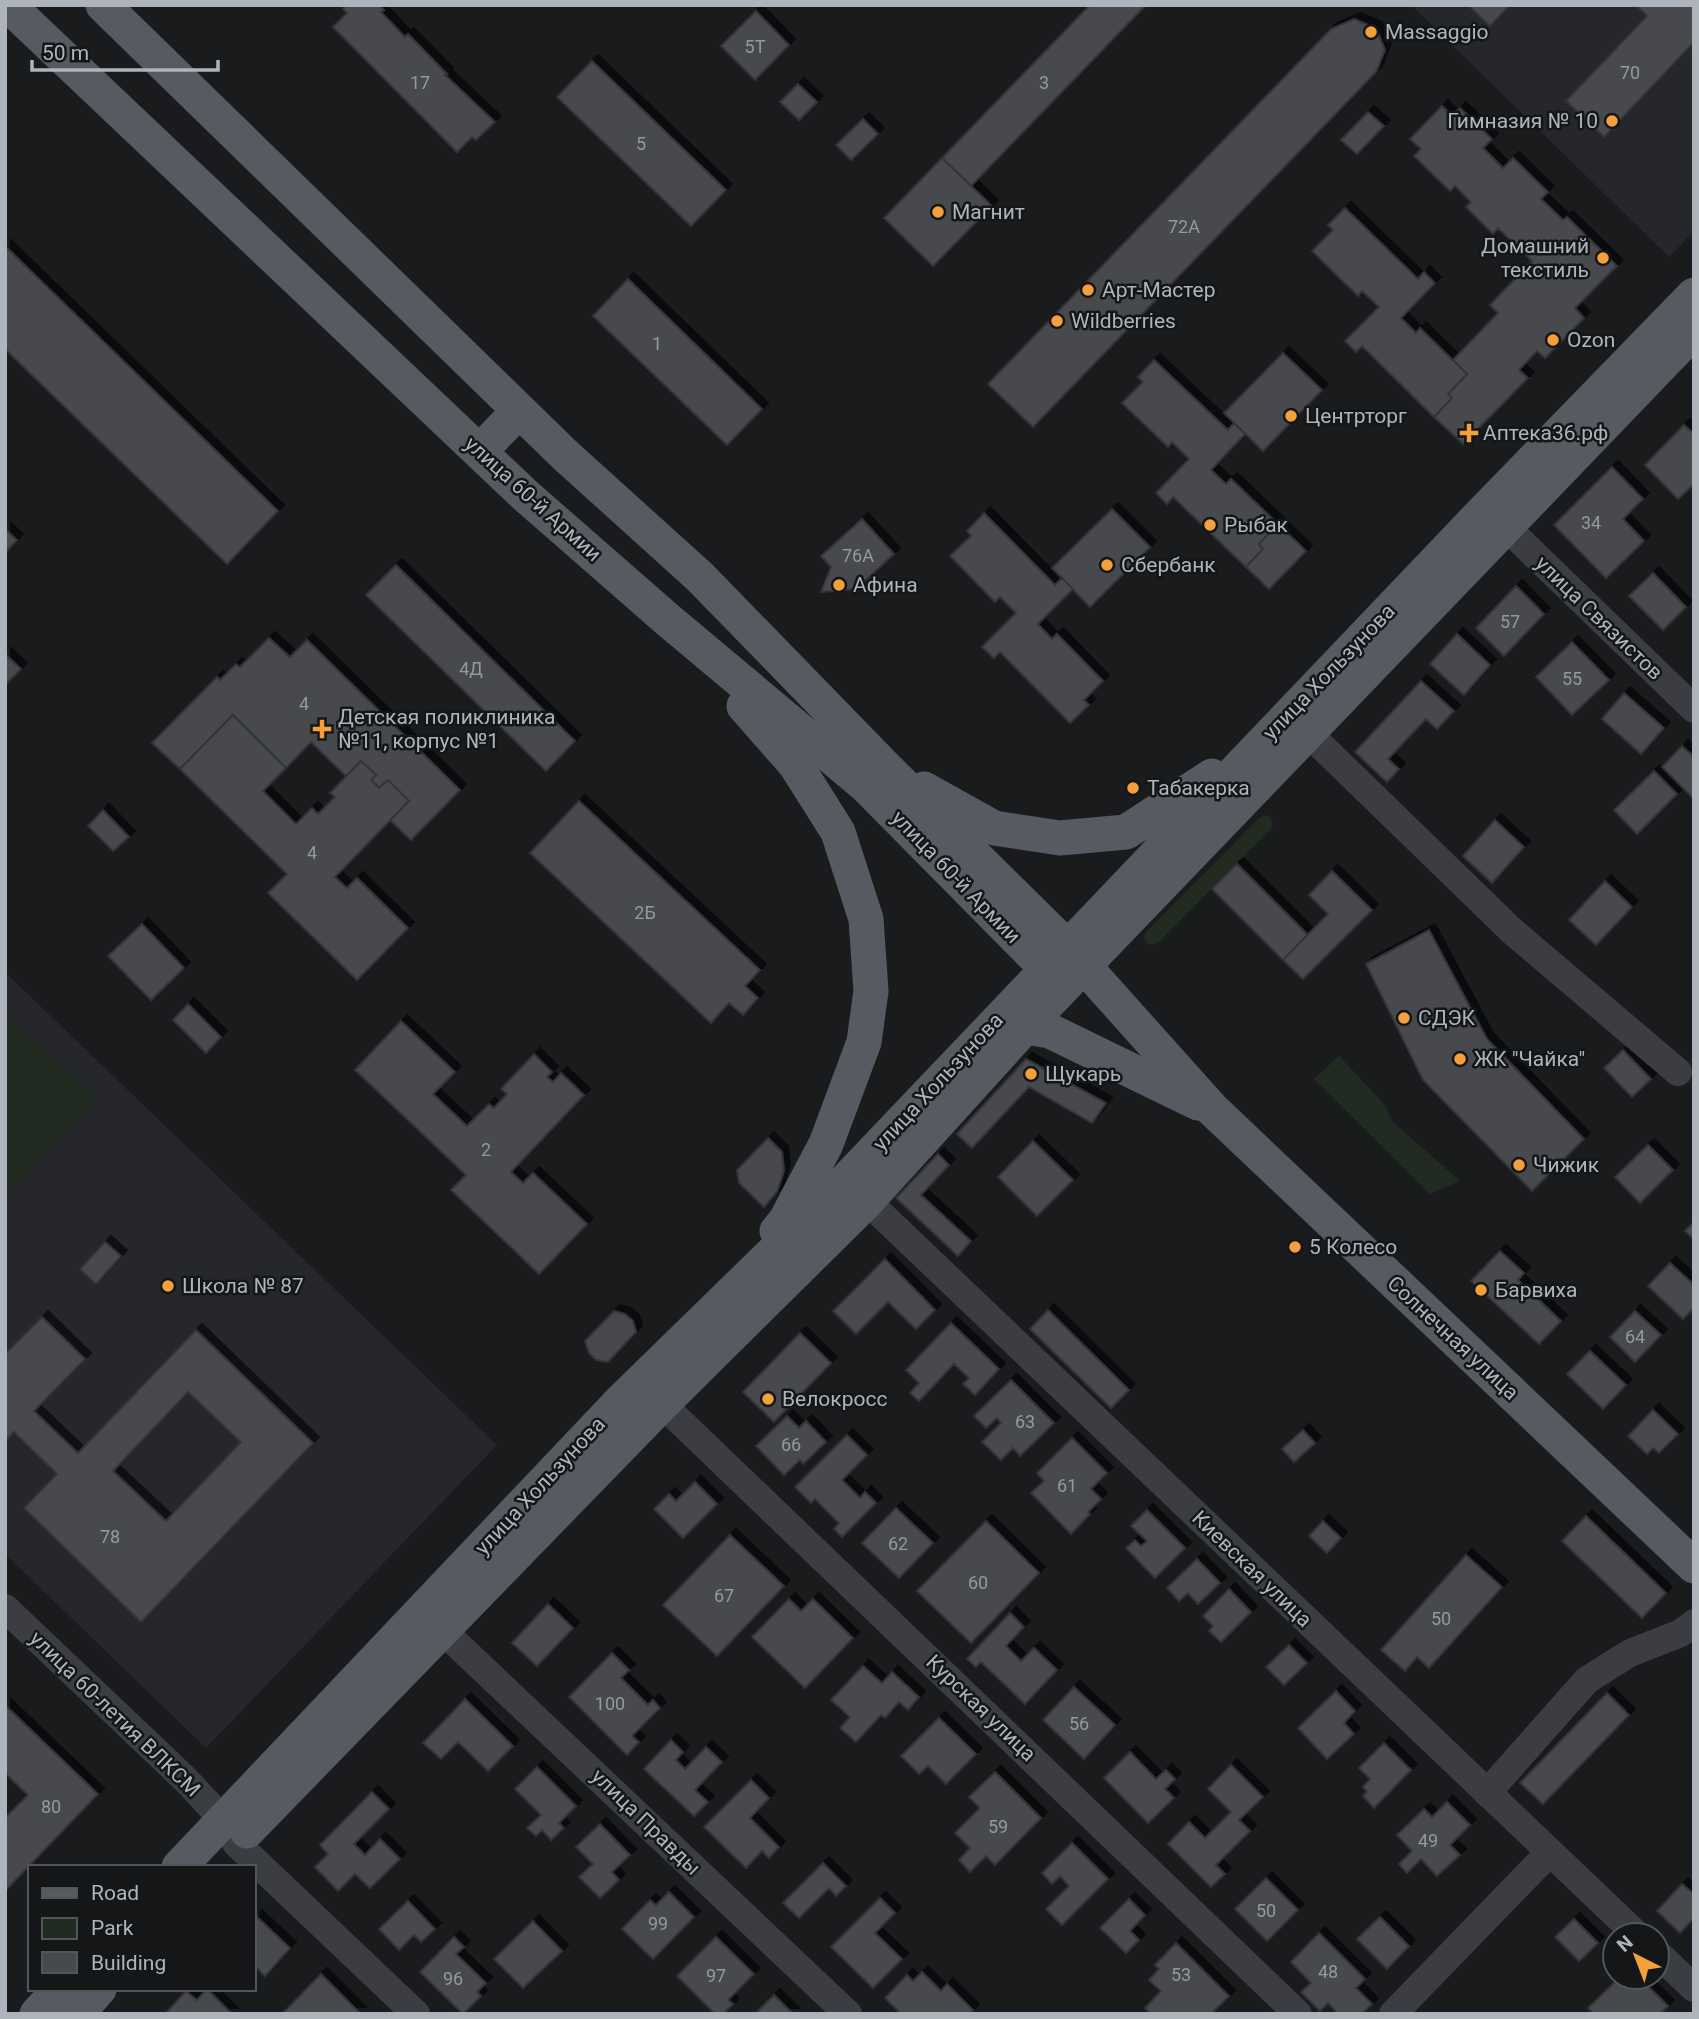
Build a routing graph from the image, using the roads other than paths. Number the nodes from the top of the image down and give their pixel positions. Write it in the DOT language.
graph roads {
  1 [pos="8,5"];
  2 [pos="103,5"];
  3 [pos="1694,295"];
  4 [pos="1694,331"];
  5 [pos="519,411"];
  6 [pos="480,451"];
  7 [pos="1505,526"];
  8 [pos="668,620"];
  9 [pos="1694,709"];
  10 [pos="1308,733"];
  11 [pos="1259,746"];
  12 [pos="884,766"];
  13 [pos="1065,967"];
  14 [pos="1010,1025"];
  15 [pos="1678,1072"];
  16 [pos="1212,1109"];
  17 [pos="867,1201"];
  18 [pos="706,1318"];
  19 [pos="662,1404"];
  20 [pos="1694,1566"];
  21 [pos="5,1608"];
  22 [pos="1694,1623"];
  23 [pos="443,1631"];
  24 [pos="1487,1793"];
  25 [pos="224,1843"];
  26 [pos="1549,1853"];
  27 [pos="183,1865"];
  28 [pos="249,1865"];
  29 [pos="256,1872"];
  30 [pos="1622,1921"];
  31 [pos="1671,1966"];
  32 [pos="1694,1988"];
  33 [pos="58,1991"];
  34 [pos="97,1991"];
  35 [pos="37,2014"];
  36 [pos="77,2014"];
  37 [pos="416,2014"];
  38 [pos="848,2014"];
  39 [pos="1298,2014"];
  40 [pos="1393,2014"];
  1 -- 6 [label="main road, улица 60-й Армии"];
  2 -- 5 [label="main road, улица 60-й Армии"];
  3 -- 11 [label="main road, улица Хользунова"];
  4 -- 7 [label="main road, улица Хользунова"];
  5 -- 6 [label="main road"];
  5 -- 12 [label="main road, улица 60-й Армии"];
  6 -- 8 [label="main road, улица 60-й Армии"];
  7 -- 9 [label="street, улица Связистов"];
  7 -- 10 [label="main road, улица Хользунова"];
  8 -- 13 [label="main road, улица 60-й Армии"];
  8 -- 18 [label="main road"];
  10 -- 13 [label="main road, улица Хользунова"];
  10 -- 15 [label="street"];
  11 -- 12 [label="main road"];
  11 -- 13 [label="main road, улица Хользунова"];
  12 -- 13 [label="main road, улица 60-й Армии"];
  13 -- 14 [label="main road, улица Хользунова"];
  13 -- 16 [label="main road, Солнечная улица"];
  14 -- 16 [label="main road, Солнечная улица"];
  14 -- 17 [label="main road, улица Хользунова"];
  14 -- 18 [label="main road, улица Хользунова"];
  16 -- 20 [label="main road, Солнечная улица"];
  17 -- 19 [label="main road, улица Хользунова"];
  17 -- 24 [label="street, Киевская улица"];
  18 -- 25 [label="main road, улица Хользунова"];
  19 -- 23 [label="main road, улица Хользунова"];
  19 -- 39 [label="street, Курская улица"];
  21 -- 25 [label="street, улица 60-летия ВЛКСМ"];
  22 -- 24 [label="street"];
  23 -- 25 [label="main road, улица Хользунова"];
  23 -- 38 [label="street, улица Правды"];
  24 -- 26 [label="street, Киевская улица"];
  25 -- 27 [label="main road, улица Хользунова"];
  25 -- 28 [label="street, улица 60-летия ВЛКСМ"];
  26 -- 30 [label="street, Киевская улица"];
  26 -- 40 [label="street"];
  29 -- 37 [label="street, улица 60-летия ВЛКСМ"];
  31 -- 32 [label="street"];
  33 -- 35 [label="main road"];
  34 -- 36 [label="main road"];
}
